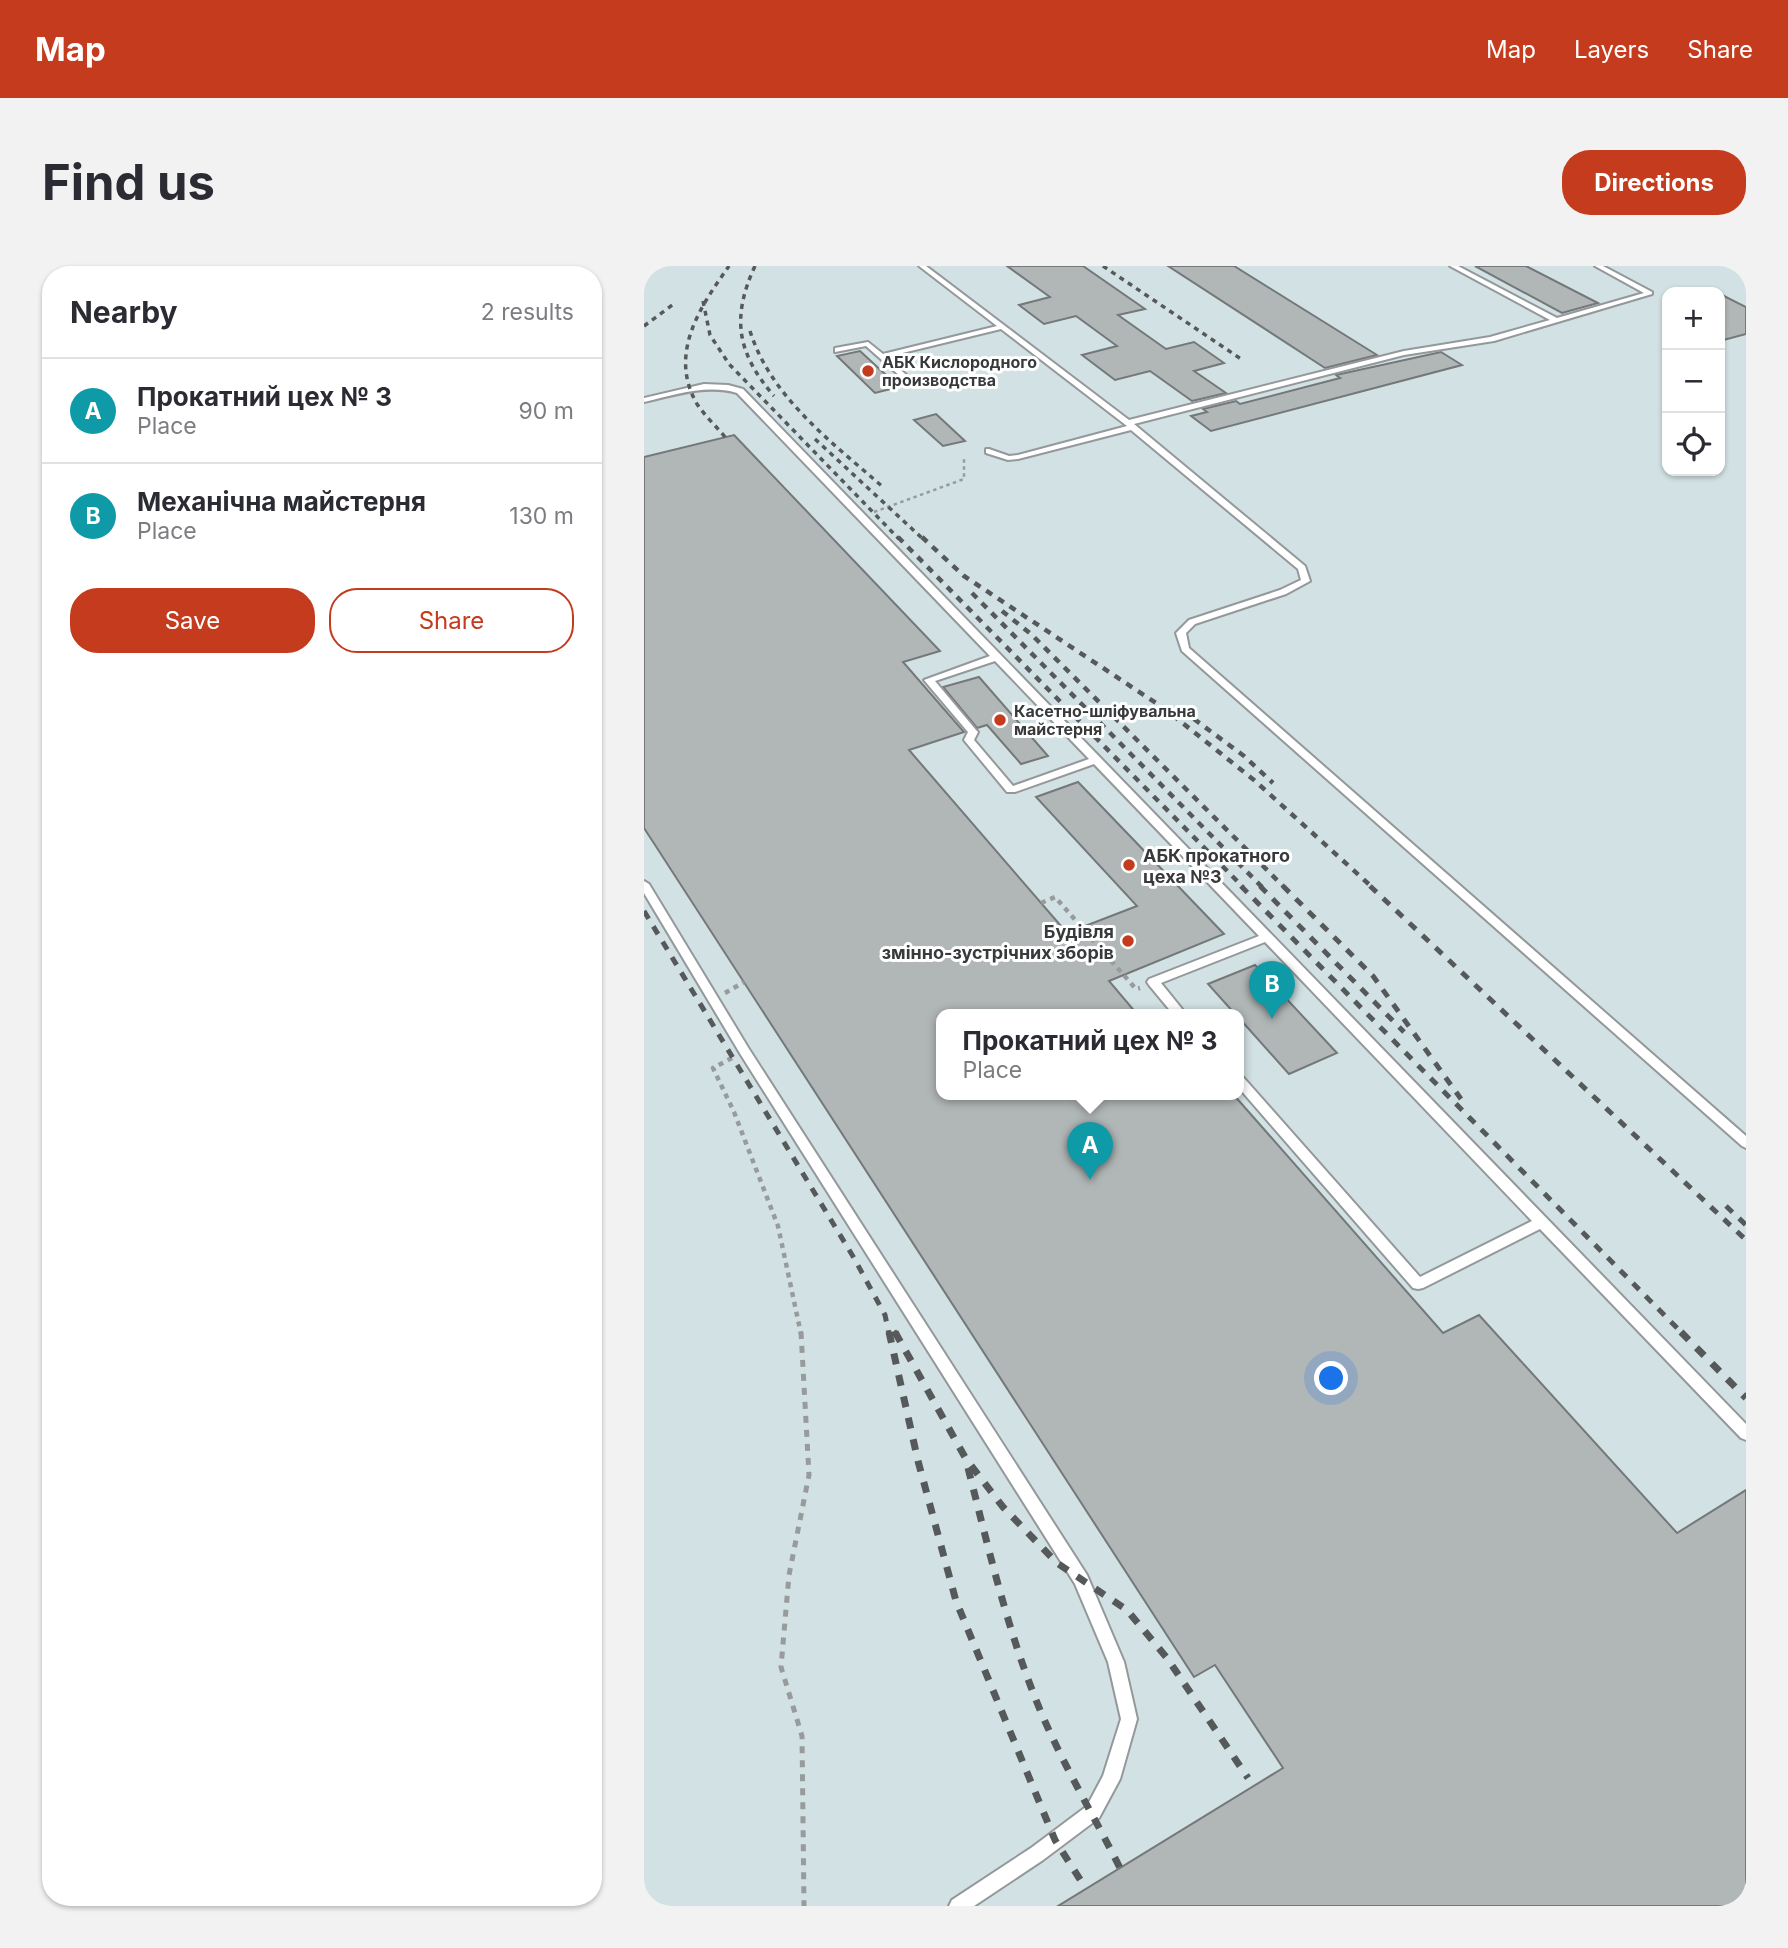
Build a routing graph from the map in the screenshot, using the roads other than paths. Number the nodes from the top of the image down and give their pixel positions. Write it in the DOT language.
graph roads {
  1 [pos="922,266"];
  2 [pos="1453,266"];
  3 [pos="1598,266"];
  4 [pos="1556,320"];
  5 [pos="1002,327"];
  6 [pos="838,351"];
  7 [pos="882,356"];
  8 [pos="909,382"];
  9 [pos="644,400"];
  10 [pos="1130,425"];
  11 [pos="989,452"];
  12 [pos="998,657"];
  13 [pos="1097,760"];
  14 [pos="644,884"];
  15 [pos="1267,937"];
  16 [pos="1176,1009"];
  17 [pos="1244,1086"];
  18 [pos="1746,1143"];
  19 [pos="1542,1222"];
  20 [pos="1746,1434"];
  21 [pos="958,1906"];
  1 -- 5 [label="lane"];
  2 -- 4 [label="lane"];
  3 -- 4 [label="lane"];
  4 -- 10 [label="lane"];
  5 -- 7 [label="lane"];
  5 -- 10 [label="lane"];
  6 -- 7 [label="lane"];
  7 -- 8 [label="lane"];
  9 -- 12 [label="lane"];
  10 -- 11 [label="lane"];
  10 -- 18 [label="lane"];
  12 -- 13 [label="lane"];
  12 -- 13 [label="lane"];
  13 -- 15 [label="lane"];
  14 -- 21 [label="lane"];
  15 -- 16 [label="lane"];
  15 -- 19 [label="lane"];
  17 -- 19 [label="lane"];
  19 -- 20 [label="lane"];
}
